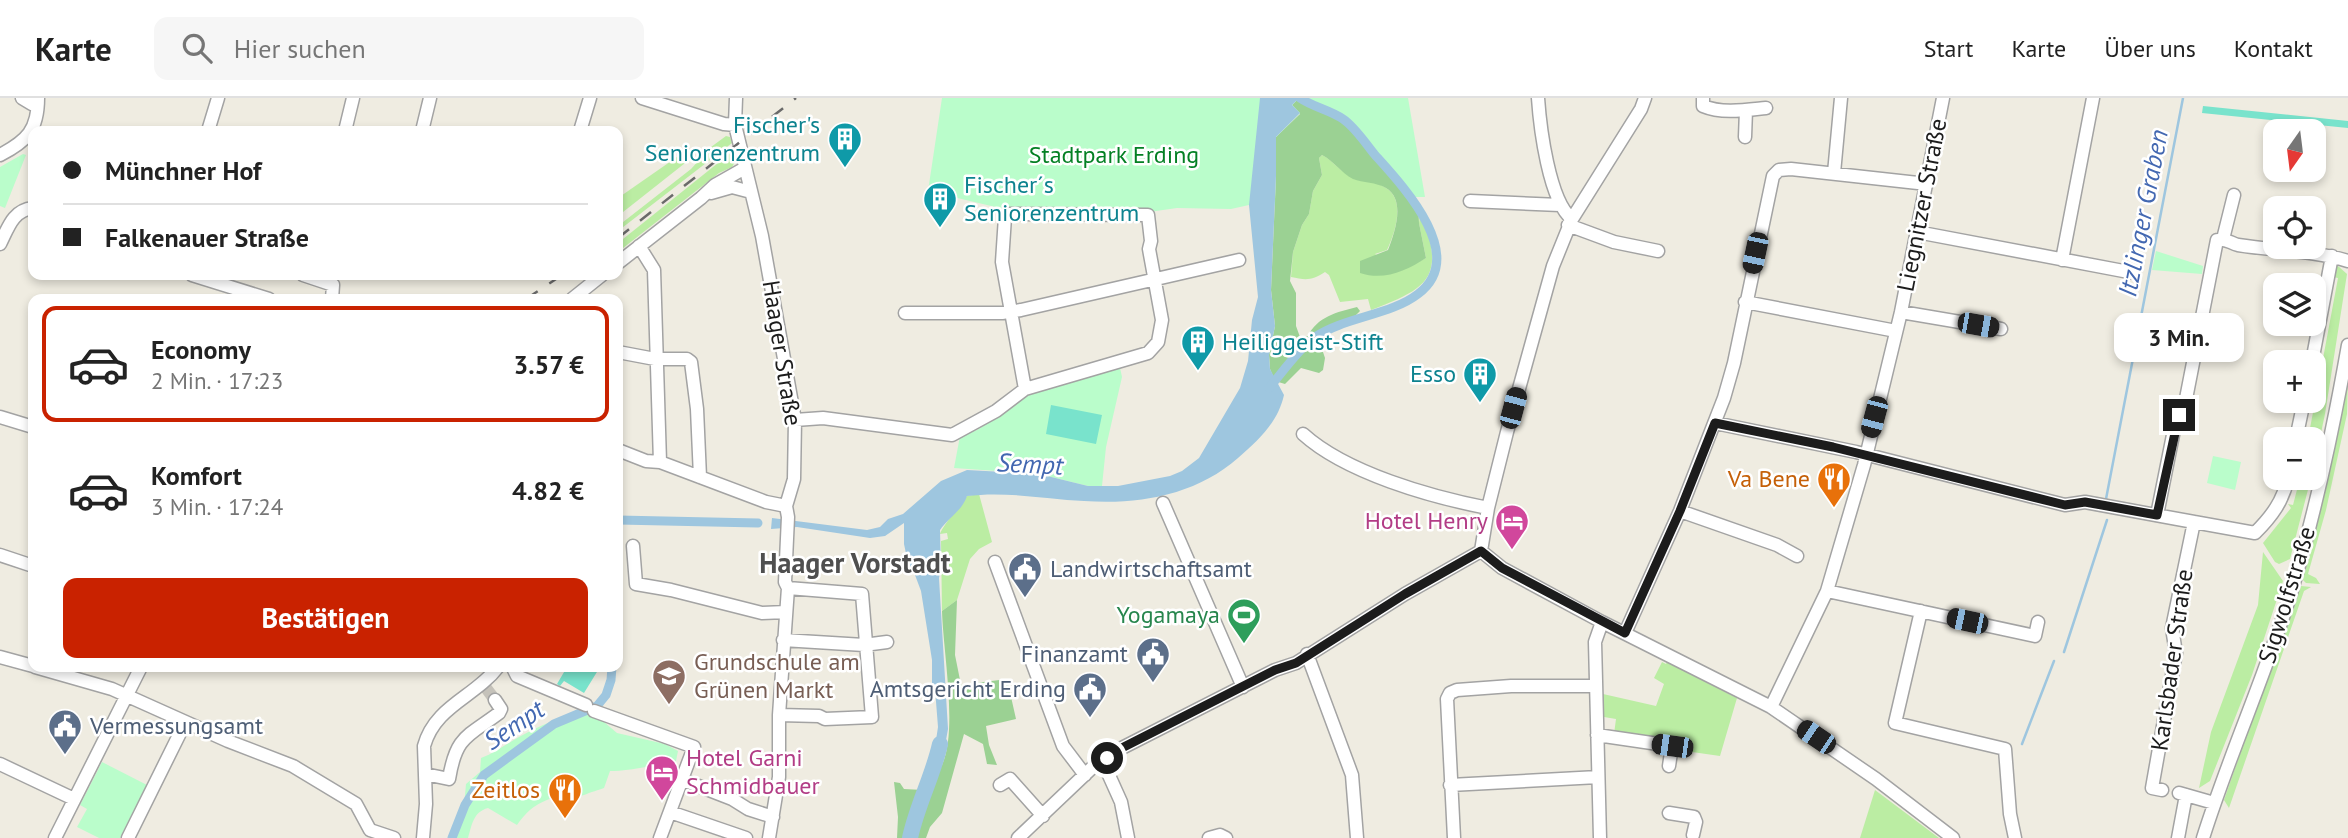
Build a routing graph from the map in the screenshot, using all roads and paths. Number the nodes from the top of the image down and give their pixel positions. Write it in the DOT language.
graph roads {
  1 [pos="218,98"];
  2 [pos="353,98"];
  3 [pos="430,98"];
  4 [pos="590,98"];
  5 [pos="642,98"];
  6 [pos="736,98"];
  7 [pos="1538,98"];
  8 [pos="1645,98"];
  9 [pos="1703,98"];
  10 [pos="1841,98"];
  11 [pos="1942,98"];
  12 [pos="2093,98"];
  13 [pos="32,102"];
  14 [pos="1766,108"];
  15 [pos="1746,110"];
  16 [pos="735,125"];
  17 [pos="29,126"];
  18 [pos="210,126"];
  19 [pos="346,126"];
  20 [pos="423,126"];
  21 [pos="582,126"];
  22 [pos="28,136"];
  23 [pos="1745,136"];
  24 [pos="0,155"];
  25 [pos="745,168"];
  26 [pos="1834,173"];
  27 [pos="1927,184"];
  28 [pos="751,192"];
  29 [pos="2234,195"];
  30 [pos="701,198"];
  31 [pos="1470,201"];
  32 [pos="1560,205"];
  33 [pos="28,209"];
  34 [pos="1570,222"];
  35 [pos="1917,232"];
  36 [pos="2223,239"];
  37 [pos="0,244"];
  38 [pos="639,246"];
  39 [pos="1658,251"];
  40 [pos="2348,254"];
  41 [pos="2332,256"];
  42 [pos="623,259"];
  43 [pos="1239,260"];
  44 [pos="2062,260"];
  45 [pos="2348,261"];
  46 [pos="2134,273"];
  47 [pos="208,280"];
  48 [pos="318,280"];
  49 [pos="596,280"];
  50 [pos="1155,281"];
  51 [pos="253,294"];
  52 [pos="332,294"];
  53 [pos="578,294"];
  54 [pos="1745,302"];
  55 [pos="1011,310"];
  56 [pos="1901,312"];
  57 [pos="905,313"];
  58 [pos="2001,329"];
  59 [pos="1896,331"];
  60 [pos="2348,345"];
  61 [pos="2314,350"];
  62 [pos="623,353"];
  63 [pos="655,359"];
  64 [pos="1025,389"];
  65 [pos="0,418"];
  66 [pos="795,420"];
  67 [pos="1715,423"];
  68 [pos="28,426"];
  69 [pos="1303,434"];
  70 [pos="623,452"];
  71 [pos="1865,455"];
  72 [pos="660,462"];
  73 [pos="700,477"];
  74 [pos="2285,490"];
  75 [pos="1163,502"];
  76 [pos="1488,508"];
  77 [pos="1680,511"];
  78 [pos="787,512"];
  79 [pos="2157,515"];
  80 [pos="2194,522"];
  81 [pos="633,545"];
  82 [pos="1481,551"];
  83 [pos="0,555"];
  84 [pos="1797,556"];
  85 [pos="995,562"];
  86 [pos="28,564"];
  87 [pos="788,588"];
  88 [pos="1827,592"];
  89 [pos="1921,611"];
  90 [pos="786,612"];
  91 [pos="1602,622"];
  92 [pos="2038,622"];
  93 [pos="1625,633"];
  94 [pos="783,640"];
  95 [pos="887,642"];
  96 [pos="864,645"];
  97 [pos="1307,654"];
  98 [pos="0,657"];
  99 [pos="28,664"];
  100 [pos="53,672"];
  101 [pos="139,672"];
  102 [pos="494,672"];
  103 [pos="516,672"];
  104 [pos="1596,686"];
  105 [pos="1243,687"];
  106 [pos="127,696"];
  107 [pos="495,700"];
  108 [pos="1771,707"];
  109 [pos="779,715"];
  110 [pos="185,723"];
  111 [pos="1597,735"];
  112 [pos="1102,762"];
  113 [pos="0,764"];
  114 [pos="1669,766"];
  115 [pos="425,775"];
  116 [pos="1085,775"];
  117 [pos="1598,776"];
  118 [pos="683,780"];
  119 [pos="1000,785"];
  120 [pos="1450,785"];
  121 [pos="2162,790"];
  122 [pos="74,799"];
  123 [pos="2214,803"];
  124 [pos="670,812"];
  125 [pos="1669,813"];
  126 [pos="1043,816"];
  127 [pos="773,817"];
  128 [pos="365,834"];
  129 [pos="1697,837"];
  130 [pos="55,838"];
  131 [pos="128,838"];
  132 [pos="394,838"];
  133 [pos="423,838"];
  134 [pos="660,838"];
  135 [pos="746,838"];
  136 [pos="769,838"];
  137 [pos="1018,838"];
  138 [pos="1128,838"];
  139 [pos="1209,838"];
  140 [pos="1226,838"];
  141 [pos="1357,838"];
  142 [pos="1454,838"];
  143 [pos="1600,838"];
  144 [pos="1953,838"];
  145 [pos="2015,838"];
  146 [pos="2178,838"];
  147 [pos="2203,838"];
  1 -- 18 [label="street"];
  2 -- 19 [label="street"];
  3 -- 20 [label="street"];
  4 -- 21 [label="street"];
  5 -- 16 [label="street"];
  6 -- 16 [label="street, Haager Straße"];
  7 -- 32 [label="street"];
  8 -- 34 [label="street"];
  9 -- 15 [label="street"];
  10 -- 26 [label="street"];
  11 -- 27 [label="street, Liegnitzer Straße"];
  12 -- 44 [label="street"];
  13 -- 17 [label="street"];
  14 -- 15 [label="street"];
  15 -- 23 [label="street"];
  16 -- 25 [label="street, Haager Straße"];
  22 -- 24 [label="street"];
  25 -- 28 [label="street, Haager Straße"];
  25 -- 30 [label="street"];
  26 -- 27 [label="street"];
  26 -- 54 [label="street"];
  27 -- 35 [label="street, Liegnitzer Straße"];
  28 -- 30 [label="street"];
  28 -- 66 [label="street, Haager Straße"];
  29 -- 36 [label="street"];
  30 -- 38 [label="street"];
  31 -- 32 [label="street"];
  32 -- 34 [label="street"];
  33 -- 37 [label="street"];
  34 -- 39 [label="street"];
  34 -- 76 [label="street"];
  35 -- 44 [label="street"];
  35 -- 56 [label="street, Liegnitzer Straße"];
  36 -- 41 [label="street"];
  36 -- 79 [label="street"];
  38 -- 42 [label="street"];
  38 -- 63 [label="street"];
  40 -- 41 [label="street"];
  41 -- 45 [label="street"];
  41 -- 61 [label="street"];
  43 -- 50 [label="street"];
  44 -- 46 [label="street"];
  47 -- 51 [label="street"];
  48 -- 52 [label="street"];
  49 -- 53 [label="street"];
  50 -- 55 [label="street"];
  50 -- 55 [label="street"];
  50 -- 64 [label="street"];
  54 -- 59 [label="street"];
  54 -- 67 [label="street"];
  55 -- 57 [label="street"];
  55 -- 64 [label="street"];
  56 -- 58 [label="street, Liegnitzer Straße"];
  56 -- 59 [label="street, Liegnitzer Straße"];
  59 -- 71 [label="street, Liegnitzer Straße"];
  60 -- 123 [label="street, Sigwolfstraße"];
  62 -- 63 [label="street"];
  63 -- 72 [label="street"];
  63 -- 73 [label="street"];
  64 -- 66 [label="street"];
  65 -- 68 [label="street"];
  66 -- 78 [label="street, Haager Straße"];
  67 -- 71 [label="street"];
  67 -- 77 [label="street"];
  69 -- 76 [label="street"];
  70 -- 72 [label="street"];
  71 -- 79 [label="street"];
  71 -- 88 [label="street, Liegnitzer Straße"];
  72 -- 73 [label="street"];
  73 -- 78 [label="street"];
  74 -- 80 [label="street"];
  75 -- 105 [label="street"];
  76 -- 82 [label="street"];
  77 -- 84 [label="street"];
  77 -- 93 [label="street"];
  78 -- 87 [label="street, Haager Straße"];
  79 -- 80 [label="street"];
  80 -- 121 [label="street, Karlsbader Straße"];
  81 -- 90 [label="street"];
  82 -- 91 [label="street"];
  82 -- 97 [label="street"];
  83 -- 86 [label="street"];
  85 -- 116 [label="street"];
  87 -- 90 [label="street, Haager Straße"];
  87 -- 96 [label="street"];
  88 -- 89 [label="street"];
  88 -- 108 [label="street, Liegnitzer Straße"];
  89 -- 92 [label="street"];
  89 -- 145 [label="street"];
  90 -- 94 [label="street, Haager Straße"];
  91 -- 93 [label="street"];
  91 -- 104 [label="street"];
  93 -- 108 [label="street"];
  94 -- 96 [label="street"];
  94 -- 109 [label="street, Haager Straße"];
  95 -- 96 [label="street"];
  96 -- 109 [label="street"];
  97 -- 105 [label="street"];
  97 -- 141 [label="street"];
  98 -- 99 [label="street"];
  100 -- 106 [label="street"];
  101 -- 106 [label="street"];
  102 -- 115 [label="street"];
  103 -- 118 [label="street"];
  104 -- 111 [label="street"];
  104 -- 120 [label="street"];
  105 -- 112 [label="street"];
  106 -- 110 [label="street"];
  106 -- 122 [label="street"];
  107 -- 115 [label="street"];
  108 -- 144 [label="street"];
  109 -- 127 [label="street, Haager Straße"];
  110 -- 128 [label="street"];
  110 -- 131 [label="street"];
  111 -- 114 [label="street"];
  111 -- 117 [label="street"];
  112 -- 116 [label="street"];
  112 -- 138 [label="street"];
  113 -- 122 [label="street"];
  115 -- 133 [label="street"];
  116 -- 126 [label="street"];
  117 -- 120 [label="street"];
  117 -- 143 [label="street"];
  118 -- 124 [label="street"];
  118 -- 127 [label="street"];
  119 -- 126 [label="street"];
  120 -- 142 [label="street"];
  122 -- 130 [label="street"];
  123 -- 146 [label="street"];
  123 -- 147 [label="street, Sigwolfstraße"];
  124 -- 134 [label="street"];
  124 -- 135 [label="street"];
  125 -- 129 [label="street"];
  126 -- 137 [label="street"];
  127 -- 136 [label="street, Haager Straße"];
  128 -- 132 [label="street"];
  139 -- 140 [label="street"];
}
